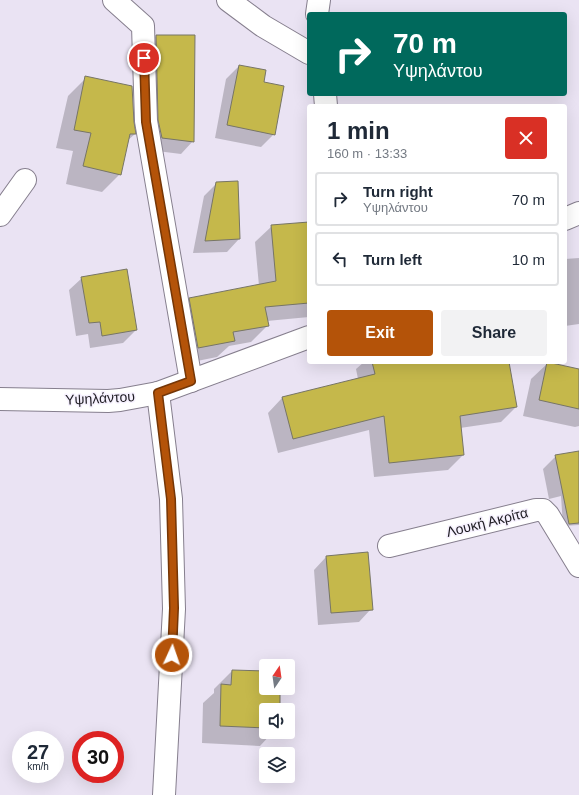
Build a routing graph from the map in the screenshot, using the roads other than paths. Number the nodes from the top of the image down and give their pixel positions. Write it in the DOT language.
graph roads {
  1 [pos="114,0"];
  2 [pos="228,0"];
  3 [pos="318,0"];
  4 [pos="317,12"];
  5 [pos="307,52"];
  6 [pos="25,180"];
  7 [pos="579,213"];
  8 [pos="0,215"];
  9 [pos="567,218"];
  10 [pos="307,338"];
  11 [pos="191,381"];
  12 [pos="158,393"];
  13 [pos="0,396"];
  14 [pos="0,399"];
  15 [pos="389,546"];
  16 [pos="579,566"];
  17 [pos="164,795"];
  1 -- 11 [label="street"];
  2 -- 5 [label="street"];
  3 -- 4 [label="street"];
  6 -- 8 [label="street"];
  7 -- 9 [label="street"];
  10 -- 11 [label="street, Υψηλάντου"];
  11 -- 12 [label="street, Υψηλάντου"];
  12 -- 14 [label="street, Υψηλάντου"];
  12 -- 17 [label="street"];
  13 -- 14 [label="street"];
  15 -- 16 [label="street, Λουκή Ακρίτα"];
}
